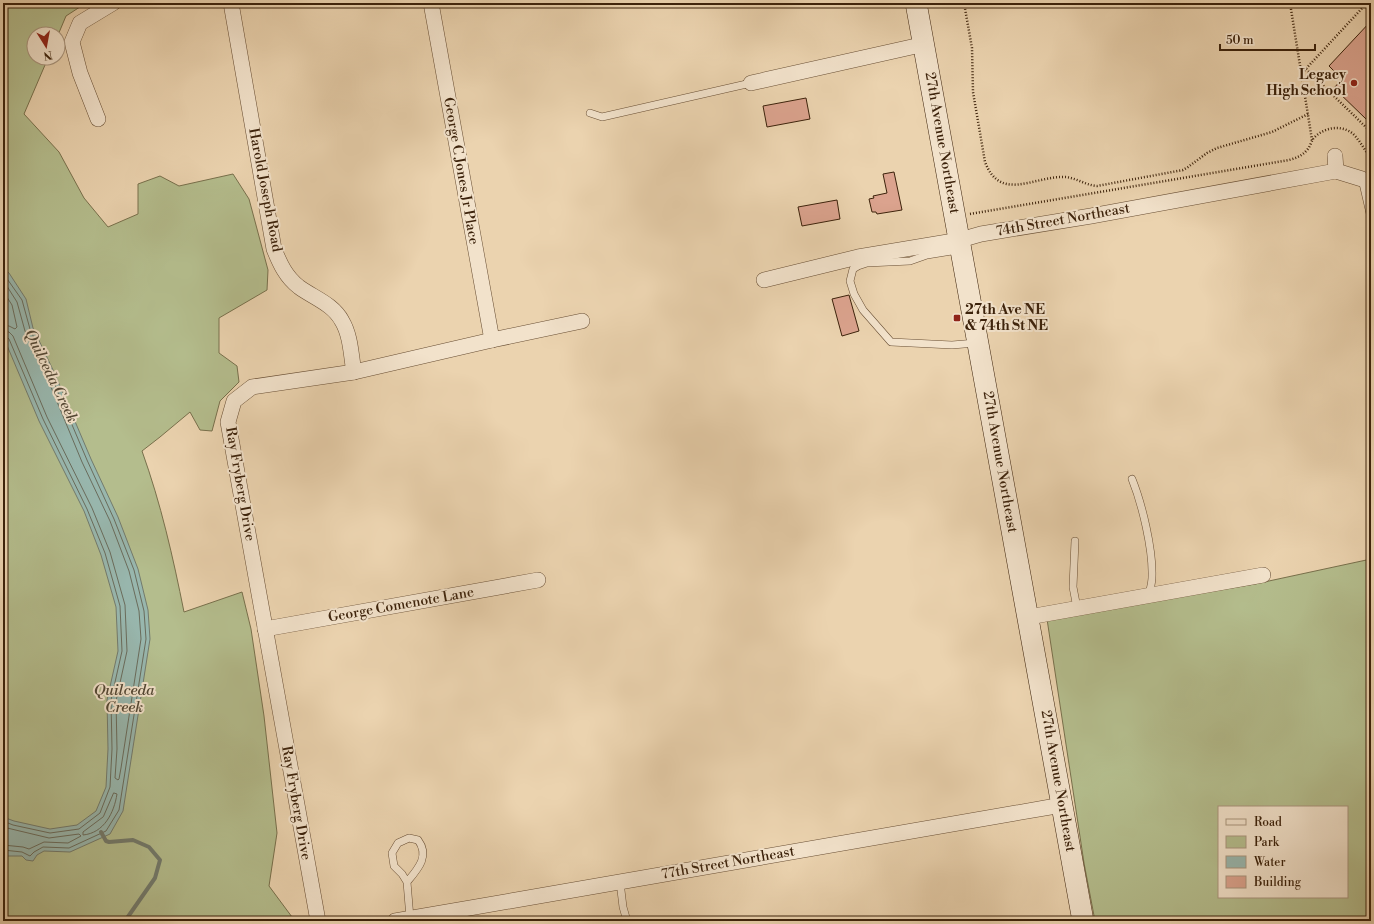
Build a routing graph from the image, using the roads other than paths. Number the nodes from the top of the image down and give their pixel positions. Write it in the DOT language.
graph roads {
  1 [pos="113,3"];
  2 [pos="231,3"];
  3 [pos="430,3"];
  4 [pos="916,3"];
  5 [pos="925,44"];
  6 [pos="751,83"];
  7 [pos="590,113"];
  8 [pos="98,119"];
  9 [pos="1366,179"];
  10 [pos="1371,213"];
  11 [pos="961,245"];
  12 [pos="764,280"];
  13 [pos="582,321"];
  14 [pos="492,340"];
  15 [pos="979,342"];
  16 [pos="354,372"];
  17 [pos="1132,479"];
  18 [pos="1075,541"];
  19 [pos="1263,575"];
  20 [pos="538,580"];
  21 [pos="1149,595"];
  22 [pos="1077,608"];
  23 [pos="1029,617"];
  24 [pos="265,629"];
  25 [pos="1062,805"];
  26 [pos="407,882"];
  27 [pos="620,882"];
  28 [pos="410,918"];
  29 [pos="318,921"];
  30 [pos="395,921"];
  31 [pos="627,921"];
  32 [pos="1083,921"];
  1 -- 8 [label="street"];
  2 -- 16 [label="street, Harold Joseph Road"];
  3 -- 14 [label="street, George C Jones Jr Place"];
  4 -- 5 [label="street, 27th Avenue Northeast"];
  5 -- 6 [label="street"];
  5 -- 11 [label="street, 27th Avenue Northeast"];
  6 -- 7 [label="lane"];
  9 -- 10 [label="lane"];
  9 -- 11 [label="street, 74th Street Northeast"];
  11 -- 12 [label="street, 74th Street Northeast"];
  11 -- 15 [label="street, 27th Avenue Northeast"];
  11 -- 15 [label="lane"];
  13 -- 14 [label="street, Ray Fryberg Drive"];
  14 -- 16 [label="street, Ray Fryberg Drive"];
  15 -- 23 [label="street, 27th Avenue Northeast"];
  16 -- 24 [label="street, Ray Fryberg Drive"];
  17 -- 21 [label="lane"];
  18 -- 22 [label="lane"];
  19 -- 21 [label="street"];
  20 -- 24 [label="street, George Comenote Lane"];
  21 -- 22 [label="street"];
  22 -- 23 [label="street"];
  23 -- 25 [label="street, 27th Avenue Northeast"];
  24 -- 29 [label="street, Ray Fryberg Drive"];
  25 -- 27 [label="street, 77th Street Northeast"];
  25 -- 32 [label="street, 27th Avenue Northeast"];
  26 -- 26 [label="lane"];
  26 -- 28 [label="lane"];
  27 -- 28 [label="street, 77th Street Northeast"];
  27 -- 31 [label="lane"];
  28 -- 30 [label="street, 77th Street Northeast"];
}
